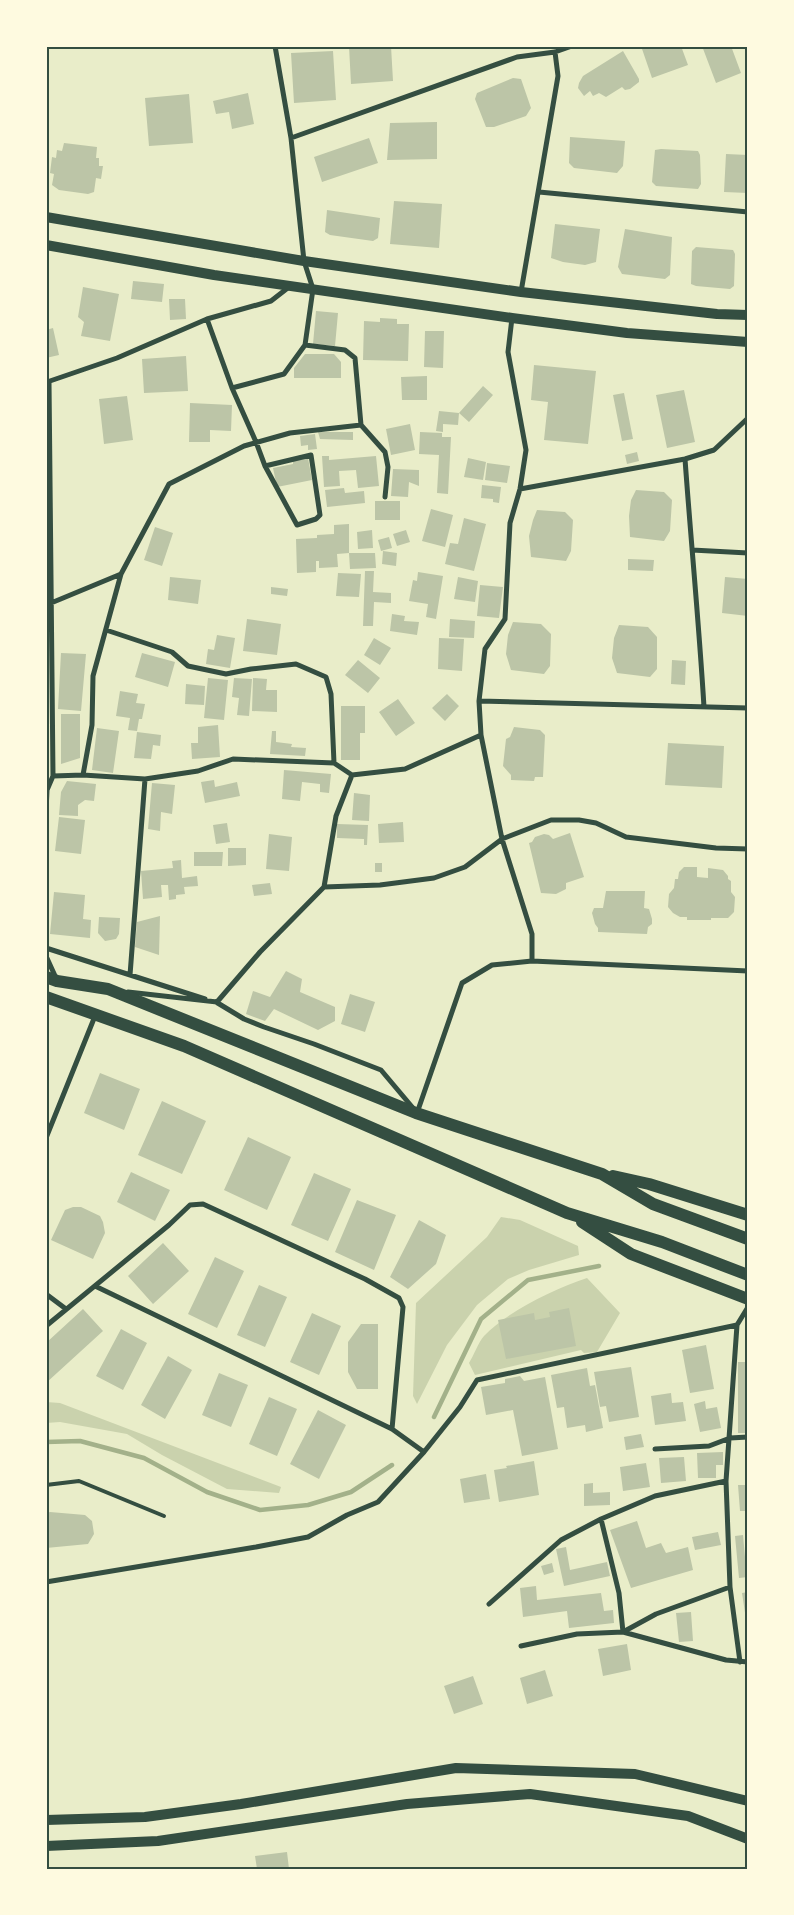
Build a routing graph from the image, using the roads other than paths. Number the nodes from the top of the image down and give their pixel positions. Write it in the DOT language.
graph roads {
  1 [pos="275,46"];
  2 [pos="572,46"];
  3 [pos="555,52"];
  4 [pos="291,138"];
  5 [pos="539,192"];
  6 [pos="748,212"];
  7 [pos="46,217"];
  8 [pos="46,245"];
  9 [pos="304,260"];
  10 [pos="290,286"];
  11 [pos="313,289"];
  12 [pos="521,292"];
  13 [pos="748,315"];
  14 [pos="512,318"];
  15 [pos="207,319"];
  16 [pos="748,342"];
  17 [pos="305,345"];
  18 [pos="48,382"];
  19 [pos="232,388"];
  20 [pos="748,418"];
  21 [pos="361,425"];
  22 [pos="256,442"];
  23 [pos="685,459"];
  24 [pos="265,466"];
  25 [pos="520,489"];
  26 [pos="385,497"];
  27 [pos="48,544"];
  28 [pos="692,550"];
  29 [pos="748,553"];
  30 [pos="121,574"];
  31 [pos="51,603"];
  32 [pos="106,630"];
  33 [pos="479,701"];
  34 [pos="704,707"];
  35 [pos="748,708"];
  36 [pos="481,735"];
  37 [pos="334,763"];
  38 [pos="83,775"];
  39 [pos="352,775"];
  40 [pos="53,776"];
  41 [pos="145,779"];
  42 [pos="47,790"];
  43 [pos="46,812"];
  44 [pos="502,839"];
  45 [pos="748,849"];
  46 [pos="324,887"];
  47 [pos="46,948"];
  48 [pos="46,956"];
  49 [pos="532,961"];
  50 [pos="748,971"];
  51 [pos="130,975"];
  52 [pos="52,979"];
  53 [pos="108,990"];
  54 [pos="46,997"];
  55 [pos="217,1002"];
  56 [pos="96,1016"];
  57 [pos="416,1113"];
  58 [pos="46,1138"];
  59 [pos="602,1174"];
  60 [pos="567,1213"];
  61 [pos="748,1215"];
  62 [pos="748,1239"];
  63 [pos="748,1274"];
  64 [pos="94,1286"];
  65 [pos="46,1294"];
  66 [pos="748,1299"];
  67 [pos="748,1308"];
  68 [pos="66,1309"];
  69 [pos="737,1325"];
  70 [pos="46,1326"];
  71 [pos="392,1429"];
  72 [pos="748,1437"];
  73 [pos="730,1438"];
  74 [pos="655,1450"];
  75 [pos="424,1452"];
  76 [pos="726,1481"];
  77 [pos="46,1486"];
  78 [pos="164,1516"];
  79 [pos="601,1519"];
  80 [pos="46,1582"];
  81 [pos="730,1588"];
  82 [pos="489,1604"];
  83 [pos="623,1632"];
  84 [pos="521,1646"];
  85 [pos="740,1662"];
  86 [pos="748,1662"];
  87 [pos="748,1801"];
  88 [pos="46,1820"];
  89 [pos="748,1839"];
  90 [pos="46,1846"];
  1 -- 4 [label="street"];
  2 -- 3 [label="street"];
  3 -- 4 [label="street"];
  3 -- 5 [label="street"];
  4 -- 9 [label="street"];
  5 -- 6 [label="street"];
  5 -- 12 [label="street"];
  7 -- 9 [label="main road"];
  8 -- 10 [label="main road"];
  9 -- 11 [label="street"];
  9 -- 12 [label="main road"];
  10 -- 11 [label="main road"];
  10 -- 15 [label="street"];
  11 -- 14 [label="main road"];
  11 -- 17 [label="street"];
  12 -- 13 [label="main road"];
  14 -- 16 [label="main road"];
  14 -- 25 [label="street"];
  15 -- 18 [label="street"];
  15 -- 19 [label="street"];
  17 -- 19 [label="street"];
  17 -- 21 [label="street"];
  18 -- 27 [label="street"];
  19 -- 22 [label="street"];
  20 -- 23 [label="street"];
  21 -- 22 [label="street"];
  21 -- 26 [label="street"];
  22 -- 24 [label="street"];
  22 -- 30 [label="street"];
  23 -- 25 [label="street"];
  23 -- 28 [label="street"];
  24 -- 24 [label="street"];
  25 -- 33 [label="street"];
  27 -- 31 [label="street"];
  28 -- 29 [label="street"];
  28 -- 34 [label="street"];
  30 -- 31 [label="street"];
  30 -- 32 [label="street"];
  31 -- 40 [label="street"];
  32 -- 37 [label="street"];
  32 -- 38 [label="street"];
  33 -- 34 [label="street"];
  33 -- 36 [label="street"];
  34 -- 35 [label="street"];
  36 -- 39 [label="street"];
  36 -- 44 [label="street"];
  37 -- 39 [label="street"];
  37 -- 41 [label="street"];
  38 -- 40 [label="street"];
  38 -- 41 [label="street"];
  39 -- 46 [label="street"];
  40 -- 42 [label="street"];
  41 -- 51 [label="street"];
  42 -- 43 [label="street"];
  44 -- 45 [label="street"];
  44 -- 46 [label="street"];
  44 -- 49 [label="street"];
  46 -- 55 [label="street"];
  47 -- 51 [label="street"];
  48 -- 52 [label="street"];
  49 -- 50 [label="street"];
  49 -- 57 [label="street"];
  51 -- 55 [label="street"];
  52 -- 53 [label="highway"];
  53 -- 55 [label="street"];
  53 -- 57 [label="highway"];
  54 -- 56 [label="highway"];
  55 -- 57 [label="street"];
  56 -- 58 [label="street"];
  56 -- 60 [label="highway"];
  57 -- 59 [label="highway"];
  59 -- 61 [label="highway"];
  59 -- 62 [label="highway"];
  60 -- 63 [label="highway"];
  60 -- 66 [label="highway"];
  64 -- 68 [label="street"];
  64 -- 71 [label="street"];
  64 -- 71 [label="street"];
  65 -- 68 [label="street"];
  67 -- 69 [label="street"];
  68 -- 70 [label="street"];
  69 -- 73 [label="street"];
  69 -- 75 [label="street"];
  71 -- 75 [label="street"];
  72 -- 73 [label="street"];
  73 -- 74 [label="street"];
  73 -- 76 [label="street"];
  75 -- 80 [label="street"];
  76 -- 79 [label="street"];
  76 -- 81 [label="street"];
  77 -- 78 [label="lane"];
  79 -- 82 [label="street"];
  79 -- 83 [label="street"];
  81 -- 83 [label="street"];
  81 -- 85 [label="street"];
  83 -- 84 [label="street"];
  83 -- 85 [label="street"];
  85 -- 86 [label="street"];
  87 -- 88 [label="main road"];
  89 -- 90 [label="main road"];
}
